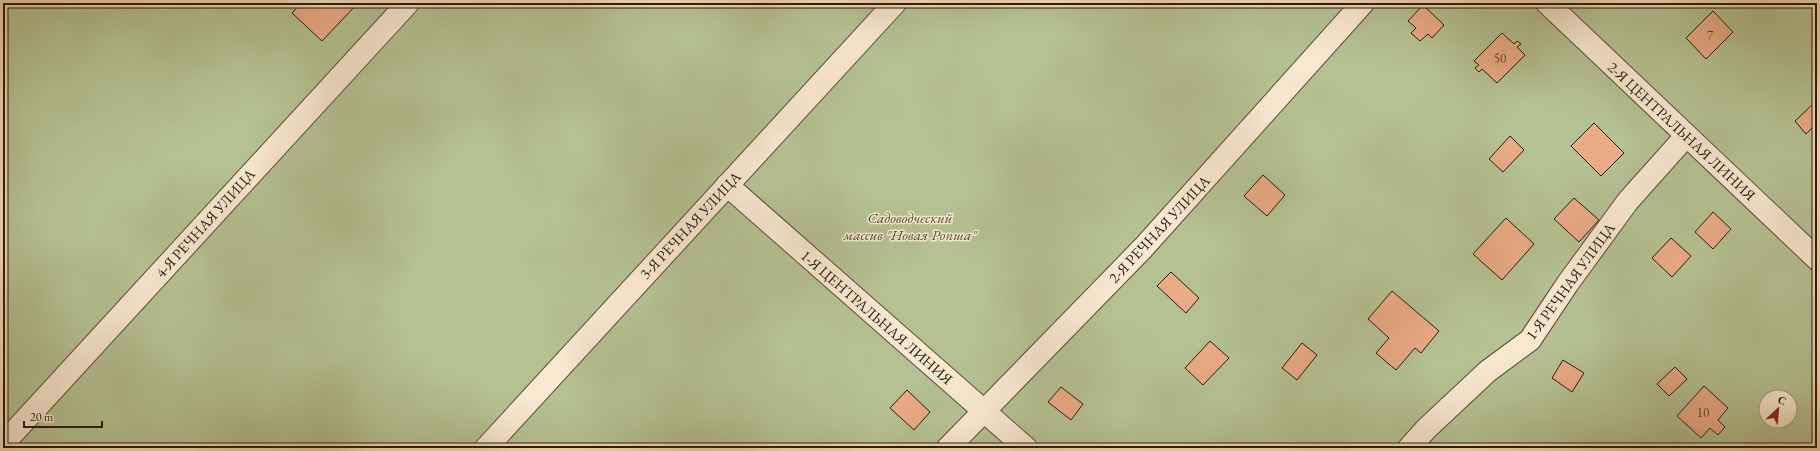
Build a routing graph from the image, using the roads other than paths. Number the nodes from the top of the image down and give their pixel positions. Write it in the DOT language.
graph roads {
  1 [pos="408,3"];
  2 [pos="895,3"];
  3 [pos="1363,3"];
  4 [pos="1547,3"];
  5 [pos="1686,136"];
  6 [pos="727,185"];
  7 [pos="1817,259"];
  8 [pos="984,411"];
  9 [pos="3,444"];
  10 [pos="486,448"];
  11 [pos="948,448"];
  12 [pos="1026,448"];
  13 [pos="1409,448"];
  1 -- 9 [label="street, 4-Я РЕЧНАЯ УЛИЦА"];
  2 -- 6 [label="street, 3-Я РЕЧНАЯ УЛИЦА"];
  3 -- 8 [label="street, 2-Я РЕЧНАЯ УЛИЦА"];
  4 -- 5 [label="street, 2-Я ЦЕНТРАЛЬНАЯ ЛИНИЯ"];
  5 -- 7 [label="street, 2-Я ЦЕНТРАЛЬНАЯ ЛИНИЯ"];
  5 -- 13 [label="street, 1-Я РЕЧНАЯ УЛИЦА"];
  6 -- 8 [label="street, 1-Я ЦЕНТРАЛЬНАЯ ЛИНИЯ"];
  6 -- 10 [label="street, 3-Я РЕЧНАЯ УЛИЦА"];
  8 -- 11 [label="street, 2-Я РЕЧНАЯ УЛИЦА"];
  8 -- 12 [label="street, 1-Я ЦЕНТРАЛЬНАЯ ЛИНИЯ"];
}
